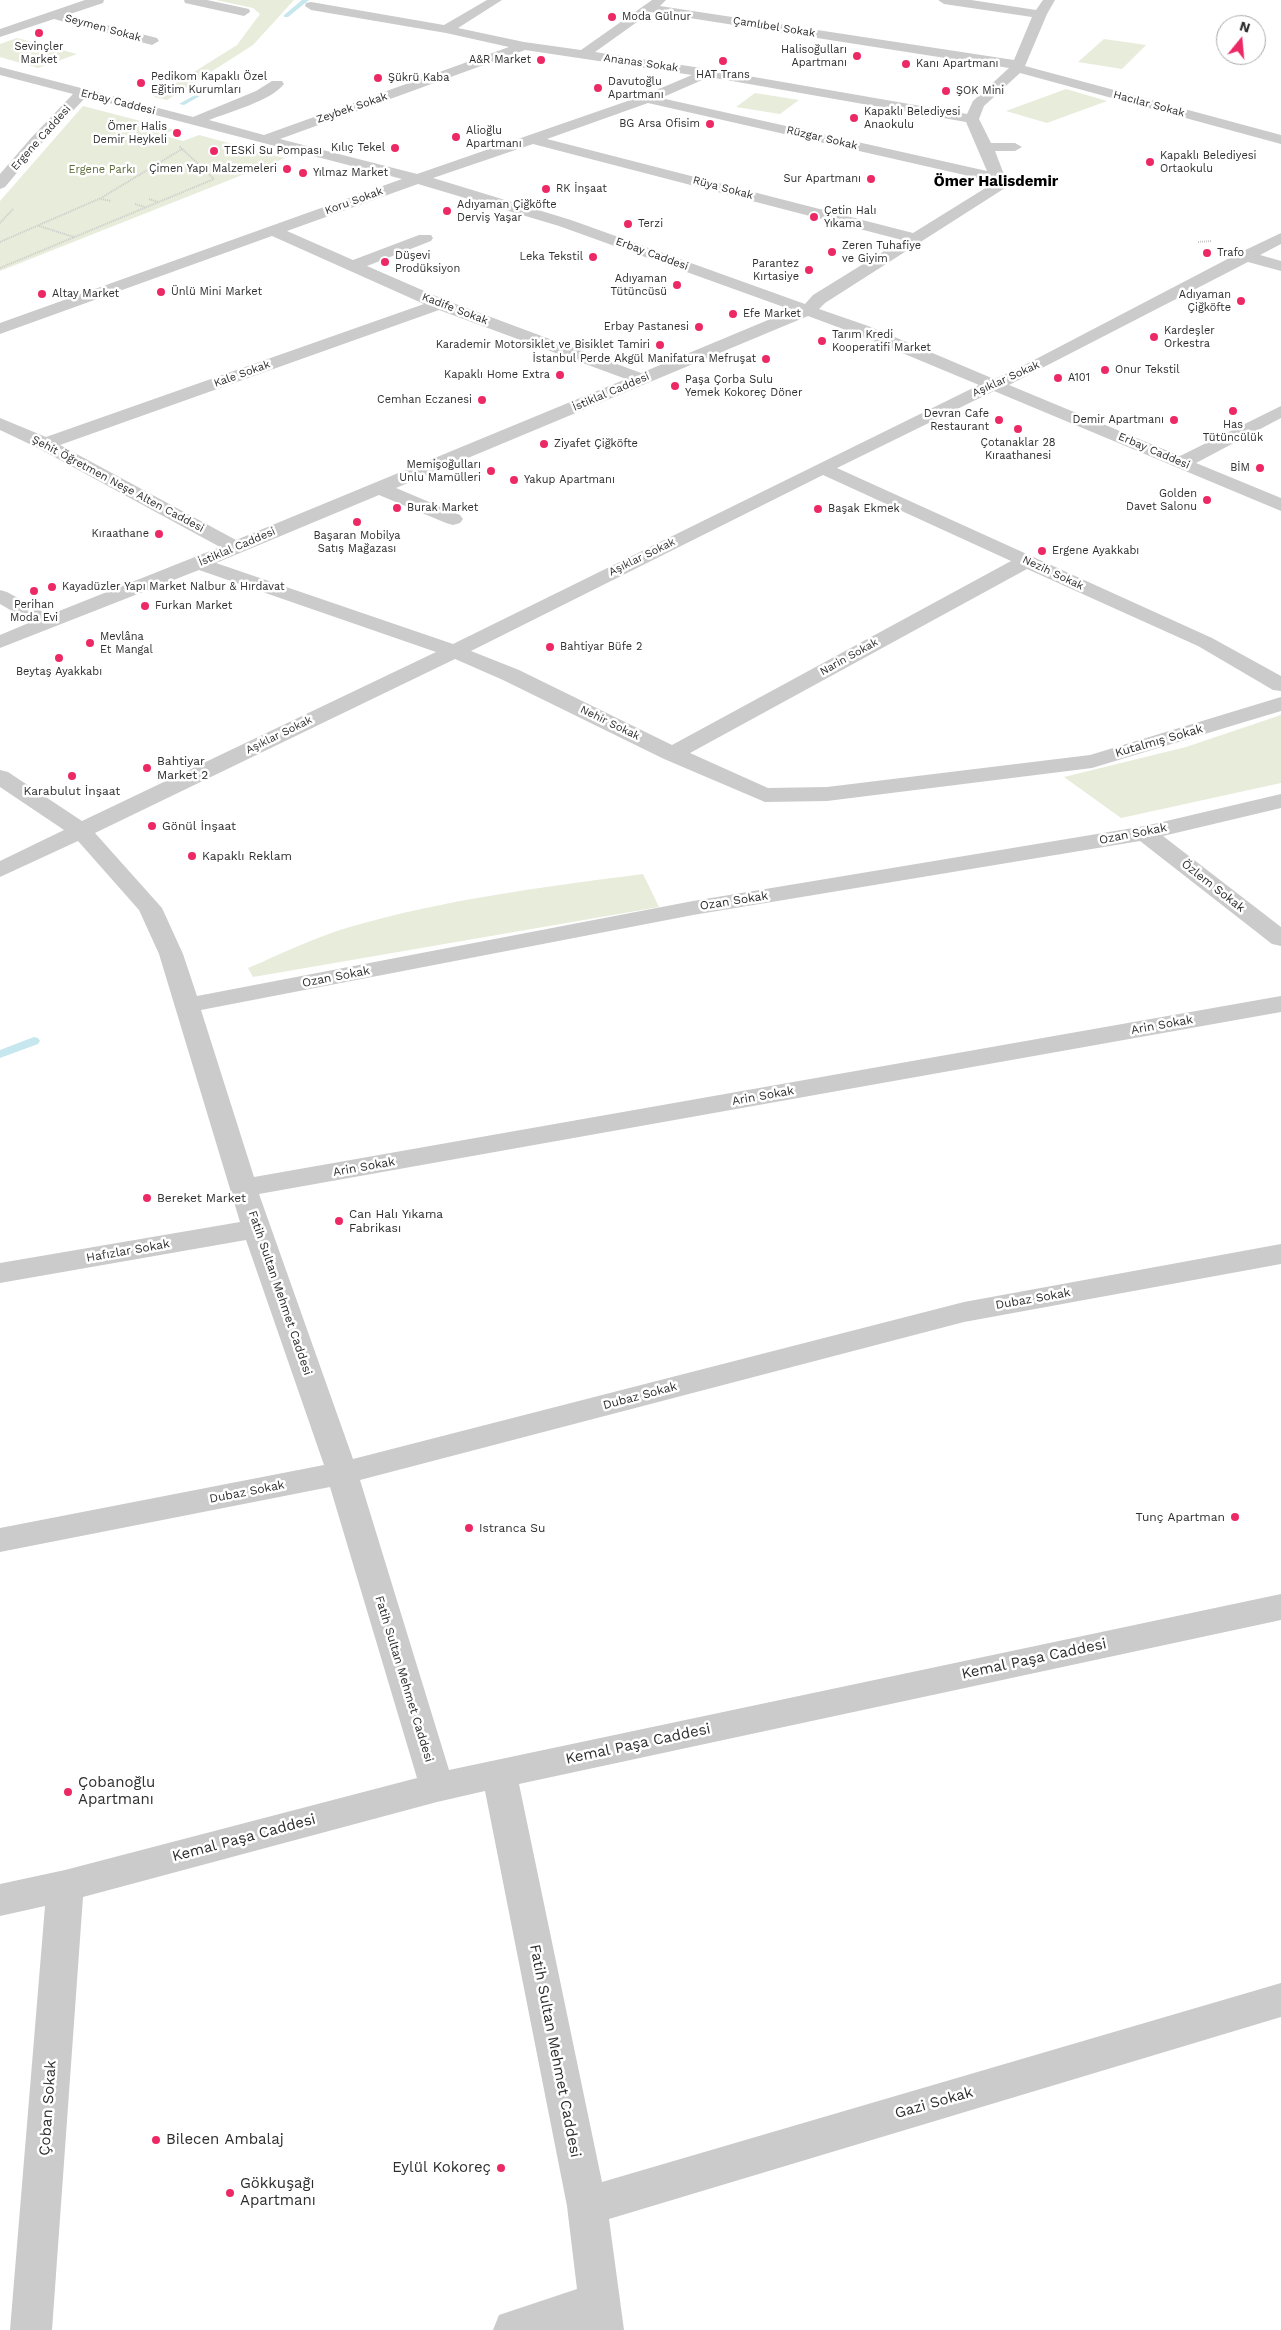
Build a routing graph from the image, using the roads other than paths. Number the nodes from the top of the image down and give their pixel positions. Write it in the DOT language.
graph roads {
  1 [pos="190,0"];
  2 [pos="496,0"];
  3 [pos="944,0"];
  4 [pos="1049,0"];
  5 [pos="87,1"];
  6 [pos="316,3"];
  7 [pos="654,4"];
  8 [pos="244,12"];
  9 [pos="1040,14"];
  10 [pos="54,15"];
  11 [pos="446,29"];
  12 [pos="0,33"];
  13 [pos="152,41"];
  14 [pos="524,46"];
  15 [pos="583,55"];
  16 [pos="1018,66"];
  17 [pos="708,73"];
  18 [pos="5,75"];
  19 [pos="277,84"];
  20 [pos="82,93"];
  21 [pos="647,99"];
  22 [pos="972,119"];
  23 [pos="195,121"];
  24 [pos="265,139"];
  25 [pos="532,139"];
  26 [pos="1281,140"];
  27 [pos="986,147"];
  28 [pos="1015,147"];
  29 [pos="419,178"];
  30 [pos="998,178"];
  31 [pos="0,184"];
  32 [pos="273,231"];
  33 [pos="425,238"];
  34 [pos="914,238"];
  35 [pos="1281,238"];
  36 [pos="1245,256"];
  37 [pos="353,266"];
  38 [pos="1281,266"];
  39 [pos="438,304"];
  40 [pos="808,310"];
  41 [pos="0,329"];
  42 [pos="641,379"];
  43 [pos="995,384"];
  44 [pos="1281,411"];
  45 [pos="0,423"];
  46 [pos="45,444"];
  47 [pos="1181,463"];
  48 [pos="822,468"];
  49 [pos="380,488"];
  50 [pos="1281,505"];
  51 [pos="453,519"];
  52 [pos="236,548"];
  53 [pos="1027,561"];
  54 [pos="198,563"];
  55 [pos="0,596"];
  56 [pos="48,623"];
  57 [pos="0,642"];
  58 [pos="454,651"];
  59 [pos="1281,685"];
  60 [pos="1281,704"];
  61 [pos="672,754"];
  62 [pos="1035,769"];
  63 [pos="0,777"];
  64 [pos="1281,801"];
  65 [pos="81,831"];
  66 [pos="1145,833"];
  67 [pos="0,870"];
  68 [pos="1281,938"];
  69 [pos="184,995"];
  70 [pos="1281,1004"];
  71 [pos="244,1188"];
  72 [pos="256,1229"];
  73 [pos="1281,1254"];
  74 [pos="0,1273"];
  75 [pos="342,1473"];
  76 [pos="0,1540"];
  77 [pos="1281,1606"];
  78 [pos="499,1774"];
  79 [pos="437,1787"];
  80 [pos="66,1886"];
  81 [pos="0,1900"];
  82 [pos="1281,2000"];
  83 [pos="587,2206"];
  84 [pos="601,2316"];
  85 [pos="31,2330"];
  86 [pos="514,2330"];
  1 -- 8 [label="street"];
  2 -- 11 [label="street"];
  3 -- 9 [label="street"];
  4 -- 9 [label="street"];
  5 -- 10 [label="street"];
  6 -- 11 [label="street, Ananas Sokak"];
  7 -- 15 [label="street"];
  7 -- 16 [label="street, Çamlıbel Sokak"];
  9 -- 16 [label="street"];
  10 -- 12 [label="street"];
  10 -- 13 [label="street, Seymen Sokak"];
  11 -- 14 [label="street, Ananas Sokak"];
  14 -- 15 [label="street, Ananas Sokak"];
  14 -- 24 [label="street, Zeybek Sokak"];
  15 -- 17 [label="street, Ananas Sokak"];
  16 -- 22 [label="street"];
  16 -- 26 [label="street, Hacılar Sokak"];
  17 -- 21 [label="street, Koru Sokak"];
  17 -- 22 [label="street, Ananas Sokak"];
  18 -- 20 [label="street, Erbay Caddesi"];
  19 -- 23 [label="street"];
  20 -- 23 [label="street, Erbay Caddesi"];
  20 -- 31 [label="street, Ergene Caddesi"];
  21 -- 25 [label="street, Koru Sokak"];
  21 -- 30 [label="street, Rüzgar Sokak"];
  22 -- 27 [label="street"];
  23 -- 24 [label="street, Erbay Caddesi"];
  24 -- 29 [label="street, Erbay Caddesi"];
  25 -- 29 [label="street, Koru Sokak"];
  25 -- 34 [label="street, Rüya Sokak"];
  27 -- 28 [label="street"];
  27 -- 30 [label="street"];
  29 -- 32 [label="street, Koru Sokak"];
  29 -- 40 [label="street, Erbay Caddesi"];
  30 -- 34 [label="street, İstiklal Caddesi"];
  32 -- 37 [label="street, Kadife Sokak"];
  32 -- 41 [label="street, Koru Sokak"];
  33 -- 37 [label="street"];
  34 -- 40 [label="street, İstiklal Caddesi"];
  35 -- 36 [label="street, Aşıklar Sokak"];
  36 -- 38 [label="street"];
  36 -- 43 [label="street, Aşıklar Sokak"];
  37 -- 39 [label="street, Kadife Sokak"];
  39 -- 42 [label="street, Kadife Sokak"];
  39 -- 46 [label="street, Kale Sokak"];
  40 -- 42 [label="street, İstiklal Caddesi"];
  40 -- 43 [label="street, Erbay Caddesi"];
  42 -- 49 [label="street, İstiklal Caddesi"];
  43 -- 47 [label="street, Erbay Caddesi"];
  43 -- 48 [label="street, Aşıklar Sokak"];
  44 -- 47 [label="street"];
  45 -- 46 [label="street, Şehit Öğretmen Neşe Alten Caddesi"];
  46 -- 52 [label="street, Şehit Öğretmen Neşe Alten Caddesi"];
  47 -- 50 [label="street, Erbay Caddesi"];
  48 -- 53 [label="street, Nezih Sokak"];
  48 -- 58 [label="street, Aşıklar Sokak"];
  49 -- 51 [label="street"];
  49 -- 52 [label="street, İstiklal Caddesi"];
  52 -- 54 [label="street, İstiklal Caddesi"];
  53 -- 59 [label="street, Nezih Sokak"];
  53 -- 61 [label="street, Narin Sokak"];
  54 -- 56 [label="street, İstiklal Caddesi"];
  54 -- 58 [label="street, Nehir Sokak"];
  55 -- 56 [label="street"];
  56 -- 57 [label="street, İstiklal Caddesi"];
  58 -- 61 [label="street, Nehir Sokak"];
  58 -- 65 [label="street, Aşıklar Sokak"];
  60 -- 62 [label="street, Kutalmış Sokak"];
  61 -- 62 [label="street, Nehir Sokak"];
  63 -- 65 [label="street, Fatih Sultan Mehmet Caddesi"];
  64 -- 66 [label="street, Ozan Sokak"];
  65 -- 67 [label="street, Aşıklar Sokak"];
  65 -- 69 [label="street, Fatih Sultan Mehmet Caddesi"];
  66 -- 68 [label="street, Özlem Sokak"];
  66 -- 69 [label="street, Ozan Sokak"];
  69 -- 71 [label="street, Fatih Sultan Mehmet Caddesi"];
  70 -- 71 [label="street, Arin Sokak"];
  71 -- 72 [label="street, Fatih Sultan Mehmet Caddesi"];
  72 -- 74 [label="street, Hafızlar Sokak"];
  72 -- 75 [label="street, Fatih Sultan Mehmet Caddesi"];
  73 -- 75 [label="street, Dubaz Sokak"];
  75 -- 76 [label="street, Dubaz Sokak"];
  75 -- 79 [label="street, Fatih Sultan Mehmet Caddesi"];
  77 -- 78 [label="street, Kemal Paşa Caddesi"];
  78 -- 79 [label="street, Kemal Paşa Caddesi"];
  78 -- 83 [label="street, Fatih Sultan Mehmet Caddesi"];
  79 -- 80 [label="street, Kemal Paşa Caddesi"];
  80 -- 81 [label="street, Kemal Paşa Caddesi"];
  80 -- 85 [label="street, Çoban Sokak"];
  82 -- 83 [label="street, Gazi Sokak"];
  83 -- 84 [label="street, Fatih Sultan Mehmet Caddesi"];
  84 -- 86 [label="street"];
}
